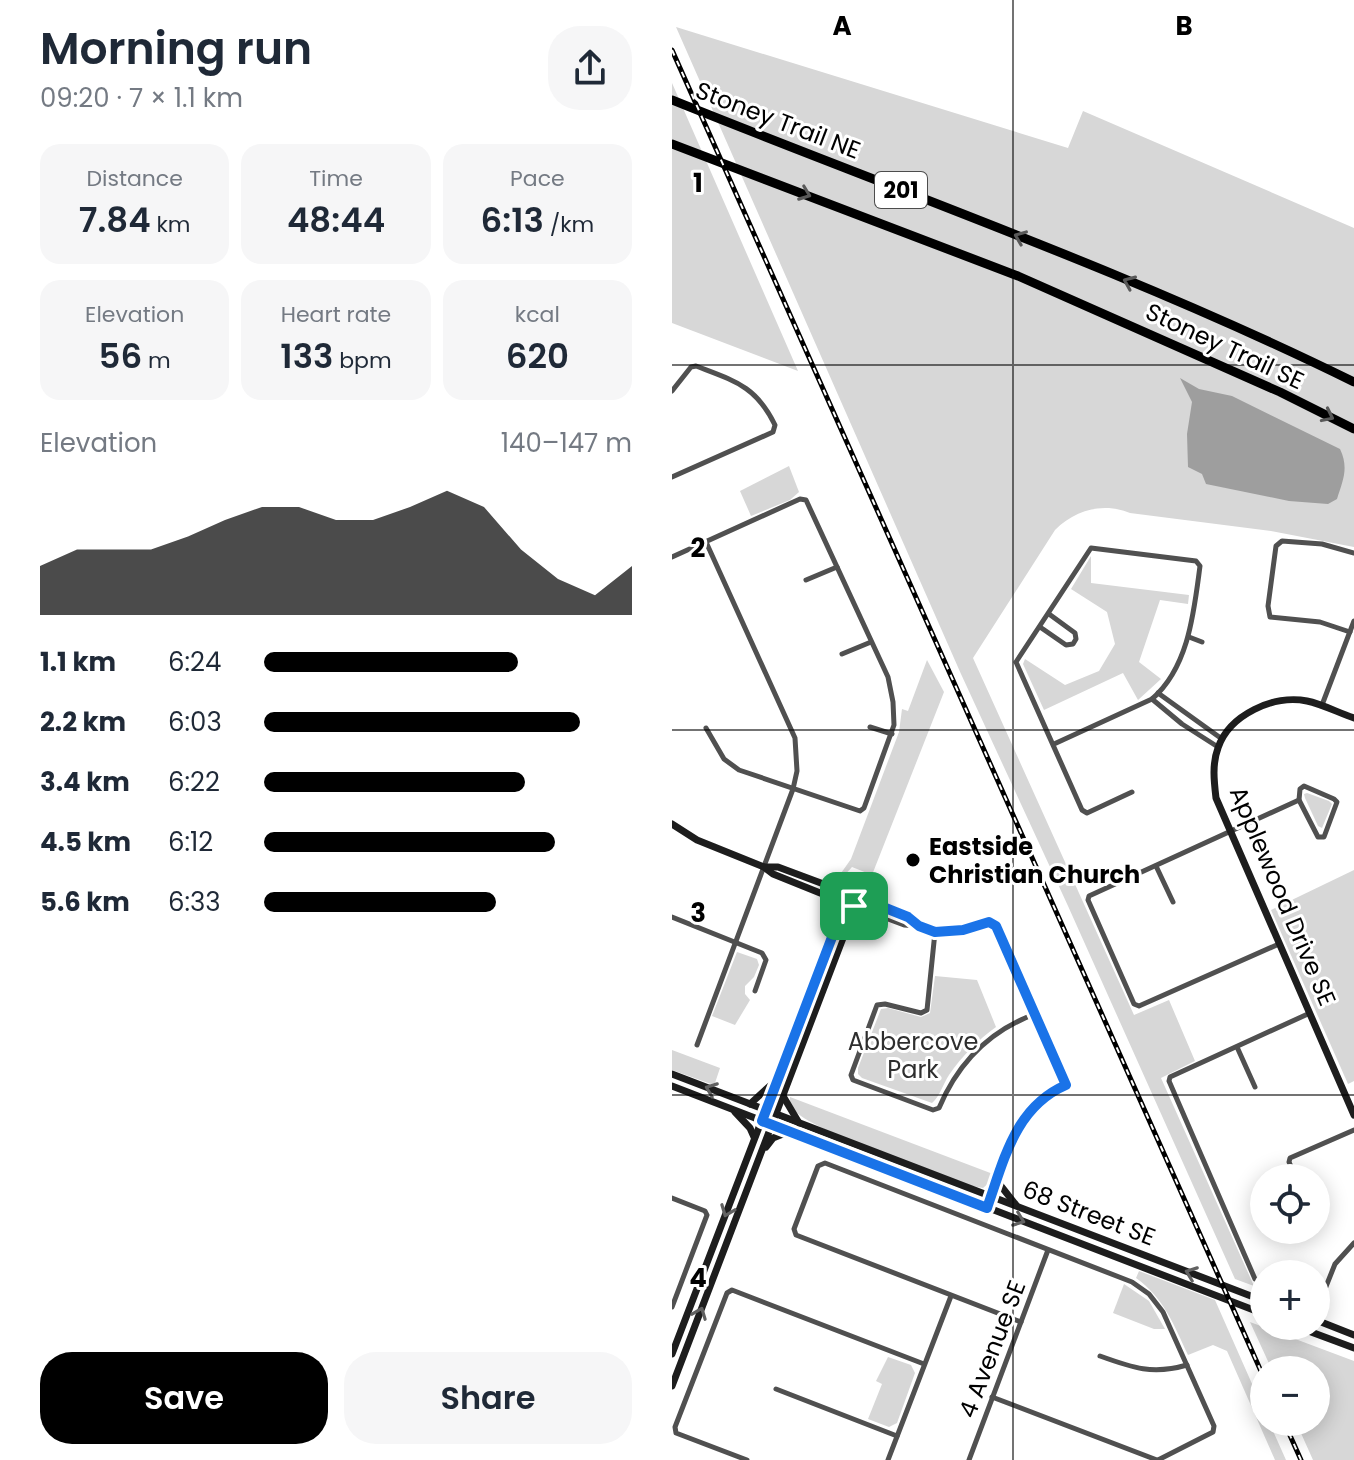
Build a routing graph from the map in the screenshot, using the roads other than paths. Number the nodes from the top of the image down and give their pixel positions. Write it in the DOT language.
graph roads {
  1 [pos="672,100"];
  2 [pos="672,144"];
  3 [pos="1092,266"];
  4 [pos="1354,382"];
  5 [pos="672,391"];
  6 [pos="1354,429"];
  7 [pos="672,476"];
  8 [pos="706,542"];
  9 [pos="1354,553"];
  10 [pos="672,557"];
  11 [pos="837,567"];
  12 [pos="806,580"];
  13 [pos="1049,614"];
  14 [pos="1354,621"];
  15 [pos="1040,627"];
  16 [pos="1350,632"];
  17 [pos="1189,637"];
  18 [pos="871,641"];
  19 [pos="1202,642"];
  20 [pos="842,654"];
  21 [pos="1158,693"];
  22 [pos="1152,699"];
  23 [pos="1321,706"];
  24 [pos="1188,717"];
  25 [pos="1354,718"];
  26 [pos="1182,724"];
  27 [pos="870,727"];
  28 [pos="706,728"];
  29 [pos="892,734"];
  30 [pos="1220,743"];
  31 [pos="1054,744"];
  32 [pos="793,789"];
  33 [pos="1132,792"];
  34 [pos="1299,800"];
  35 [pos="672,824"];
  36 [pos="1231,832"];
  37 [pos="1156,866"];
  38 [pos="764,867"];
  39 [pos="853,895"];
  40 [pos="1173,902"];
  41 [pos="845,903"];
  42 [pos="854,906"];
  43 [pos="872,913"];
  44 [pos="672,917"];
  45 [pos="919,926"];
  46 [pos="935,932"];
  47 [pos="843,938"];
  48 [pos="737,943"];
  49 [pos="1279,944"];
  50 [pos="755,991"];
  51 [pos="1310,1013"];
  52 [pos="1035,1014"];
  53 [pos="697,1045"];
  54 [pos="1237,1047"];
  55 [pos="672,1074"];
  56 [pos="778,1078"];
  57 [pos="672,1086"];
  58 [pos="1255,1087"];
  59 [pos="783,1096"];
  60 [pos="750,1104"];
  61 [pos="731,1108"];
  62 [pos="766,1110"];
  63 [pos="776,1114"];
  64 [pos="1354,1115"];
  65 [pos="762,1121"];
  66 [pos="801,1124"];
  67 [pos="772,1125"];
  68 [pos="1354,1130"];
  69 [pos="789,1132"];
  70 [pos="755,1138"];
  71 [pos="762,1152"];
  72 [pos="1290,1164"];
  73 [pos="997,1181"];
  74 [pos="991,1197"];
  75 [pos="672,1198"];
  76 [pos="1017,1207"];
  77 [pos="987,1208"];
  78 [pos="1354,1243"];
  79 [pos="1048,1250"];
  80 [pos="1250,1267"];
  81 [pos="1330,1276"];
  82 [pos="951,1296"];
  83 [pos="1250,1296"];
  84 [pos="672,1307"];
  85 [pos="1250,1309"];
  86 [pos="1021,1322"];
  87 [pos="1330,1326"];
  88 [pos="1354,1335"];
  89 [pos="1330,1339"];
  90 [pos="1354,1348"];
  91 [pos="672,1354"];
  92 [pos="1100,1356"];
  93 [pos="924,1364"];
  94 [pos="1187,1365"];
  95 [pos="672,1386"];
  96 [pos="776,1389"];
  97 [pos="992,1397"];
  98 [pos="897,1436"];
  99 [pos="747,1460"];
  100 [pos="888,1460"];
  101 [pos="969,1460"];
  102 [pos="1158,1460"];
  3 -- 1 [label="highway, Stoney Trail NE / 201, one-way"];
  2 -- 6 [label="highway, Stoney Trail SE / 201, one-way"];
  4 -- 3 [label="highway, Stoney Trail SE / 201, one-way"];
  5 -- 7 [label="street"];
  8 -- 10 [label="street"];
  8 -- 11 [label="street"];
  8 -- 32 [label="street"];
  9 -- 16 [label="street"];
  11 -- 12 [label="street"];
  11 -- 18 [label="street"];
  13 -- 15 [label="street"];
  13 -- 15 [label="street"];
  13 -- 17 [label="street"];
  14 -- 16 [label="street"];
  15 -- 31 [label="street"];
  16 -- 23 [label="street"];
  17 -- 19 [label="street"];
  17 -- 21 [label="street"];
  18 -- 20 [label="street"];
  18 -- 29 [label="street"];
  21 -- 22 [label="street"];
  21 -- 24 [label="street"];
  22 -- 26 [label="street"];
  22 -- 31 [label="street"];
  23 -- 25 [label="main road"];
  23 -- 30 [label="main road"];
  24 -- 26 [label="street"];
  24 -- 30 [label="street"];
  26 -- 30 [label="street"];
  27 -- 29 [label="street"];
  28 -- 32 [label="street"];
  29 -- 32 [label="street"];
  30 -- 36 [label="main road, Applewood Drive SE"];
  31 -- 33 [label="street"];
  32 -- 38 [label="street"];
  34 -- 34 [label="street"];
  34 -- 36 [label="street"];
  35 -- 38 [label="main road"];
  36 -- 37 [label="street"];
  36 -- 49 [label="main road, Applewood Drive SE"];
  37 -- 40 [label="street"];
  37 -- 49 [label="street"];
  38 -- 39 [label="main road"];
  38 -- 41 [label="main road"];
  38 -- 48 [label="street"];
  39 -- 41 [label="main road"];
  39 -- 42 [label="main road"];
  39 -- 45 [label="street"];
  41 -- 42 [label="street"];
  41 -- 56 [label="main road"];
  42 -- 43 [label="street"];
  42 -- 47 [label="main road"];
  43 -- 45 [label="street"];
  43 -- 47 [label="main road"];
  44 -- 48 [label="street"];
  45 -- 46 [label="street"];
  46 -- 52 [label="street"];
  46 -- 52 [label="street"];
  47 -- 59 [label="main road"];
  48 -- 50 [label="street"];
  48 -- 53 [label="street"];
  49 -- 51 [label="main road, Applewood Drive SE"];
  51 -- 54 [label="street"];
  51 -- 64 [label="main road, Applewood Drive SE"];
  52 -- 73 [label="street"];
  54 -- 58 [label="street"];
  54 -- 80 [label="street"];
  60 -- 55 [label="main road, 68 Street SE, one-way"];
  56 -- 60 [label="main road"];
  56 -- 62 [label="main road"];
  57 -- 61 [label="main road, 68 Street SE"];
  59 -- 63 [label="main road"];
  59 -- 66 [label="main road"];
  60 -- 62 [label="main road, 68 Street SE"];
  61 -- 65 [label="main road, 68 Street SE"];
  61 -- 70 [label="main road"];
  62 -- 63 [label="main road, 68 Street SE"];
  62 -- 65 [label="main road"];
  63 -- 66 [label="main road, 68 Street SE"];
  63 -- 67 [label="main road"];
  65 -- 67 [label="main road, 68 Street SE"];
  65 -- 70 [label="main road"];
  66 -- 74 [label="main road, 68 Street SE"];
  67 -- 69 [label="main road, 68 Street SE"];
  67 -- 71 [label="main road"];
  68 -- 72 [label="street"];
  69 -- 71 [label="main road"];
  69 -- 77 [label="main road, 68 Street SE"];
  70 -- 91 [label="main road, one-way"];
  95 -- 71 [label="main road, one-way"];
  73 -- 74 [label="street"];
  73 -- 76 [label="main road"];
  74 -- 76 [label="main road, 68 Street SE"];
  74 -- 77 [label="street"];
  75 -- 84 [label="street"];
  83 -- 76 [label="main road, 68 Street SE, one-way"];
  77 -- 85 [label="main road, 68 Street SE, one-way"];
  78 -- 81 [label="street"];
  79 -- 82 [label="street"];
  79 -- 86 [label="street, 4 Avenue SE"];
  79 -- 94 [label="street"];
  82 -- 86 [label="street"];
  82 -- 93 [label="street"];
  86 -- 97 [label="street, 4 Avenue SE"];
  87 -- 88 [label="main road"];
  89 -- 90 [label="main road"];
  92 -- 94 [label="street"];
  93 -- 98 [label="street"];
  93 -- 99 [label="street"];
  94 -- 102 [label="street"];
  96 -- 98 [label="street"];
  97 -- 101 [label="street, 4 Avenue SE"];
  97 -- 102 [label="street"];
  98 -- 100 [label="street"];
}
